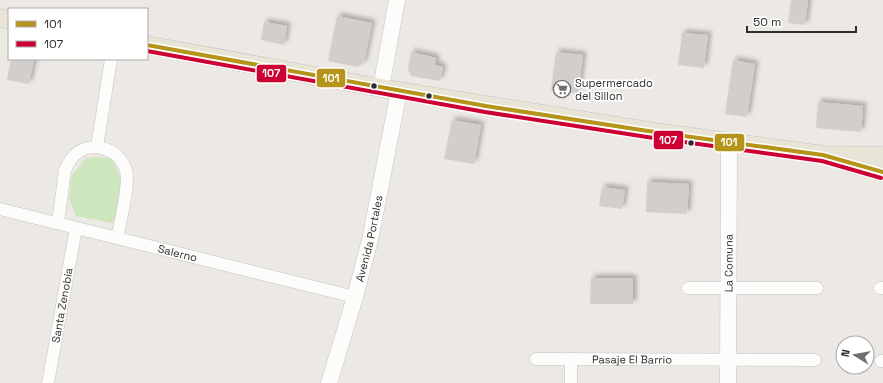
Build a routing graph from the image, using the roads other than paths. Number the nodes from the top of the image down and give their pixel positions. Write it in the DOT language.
graph roads {
  1 [pos="397,0"];
  2 [pos="148,45"];
  3 [pos="111,60"];
  4 [pos="381,88"];
  5 [pos="399,91"];
  6 [pos="729,143"];
  7 [pos="97,147"];
  8 [pos="823,155"];
  9 [pos="883,156"];
  10 [pos="883,172"];
  11 [pos="0,210"];
  12 [pos="58,223"];
  13 [pos="76,228"];
  14 [pos="117,238"];
  15 [pos="688,288"];
  16 [pos="728,288"];
  17 [pos="817,288"];
  18 [pos="355,297"];
  19 [pos="536,359"];
  20 [pos="571,359"];
  21 [pos="728,360"];
  22 [pos="815,360"];
  23 [pos="48,383"];
  24 [pos="329,383"];
  25 [pos="571,383"];
  26 [pos="728,383"];
  1 -- 4 [label="main road"];
  2 -- 4 [label="main road"];
  3 -- 7 [label="street"];
  4 -- 5 [label="main road"];
  5 -- 6 [label="main road"];
  5 -- 18 [label="main road, Avenida Portales"];
  6 -- 8 [label="main road"];
  6 -- 16 [label="main road, La Comuna"];
  7 -- 12 [label="street"];
  7 -- 14 [label="street"];
  8 -- 9 [label="main road"];
  8 -- 10 [label="main road"];
  11 -- 12 [label="street, Salerno"];
  12 -- 13 [label="street, Salerno"];
  13 -- 14 [label="street, Salerno"];
  13 -- 23 [label="street, Santa Zenobia"];
  14 -- 18 [label="street, Salerno"];
  15 -- 16 [label="street"];
  16 -- 17 [label="street"];
  16 -- 21 [label="main road, La Comuna"];
  18 -- 24 [label="main road, Avenida Portales"];
  19 -- 20 [label="street, Pasaje El Barrio"];
  20 -- 21 [label="street, Pasaje El Barrio"];
  20 -- 25 [label="street"];
  21 -- 22 [label="street, Pasaje El Barrio"];
  21 -- 26 [label="main road, La Comuna"];
}
